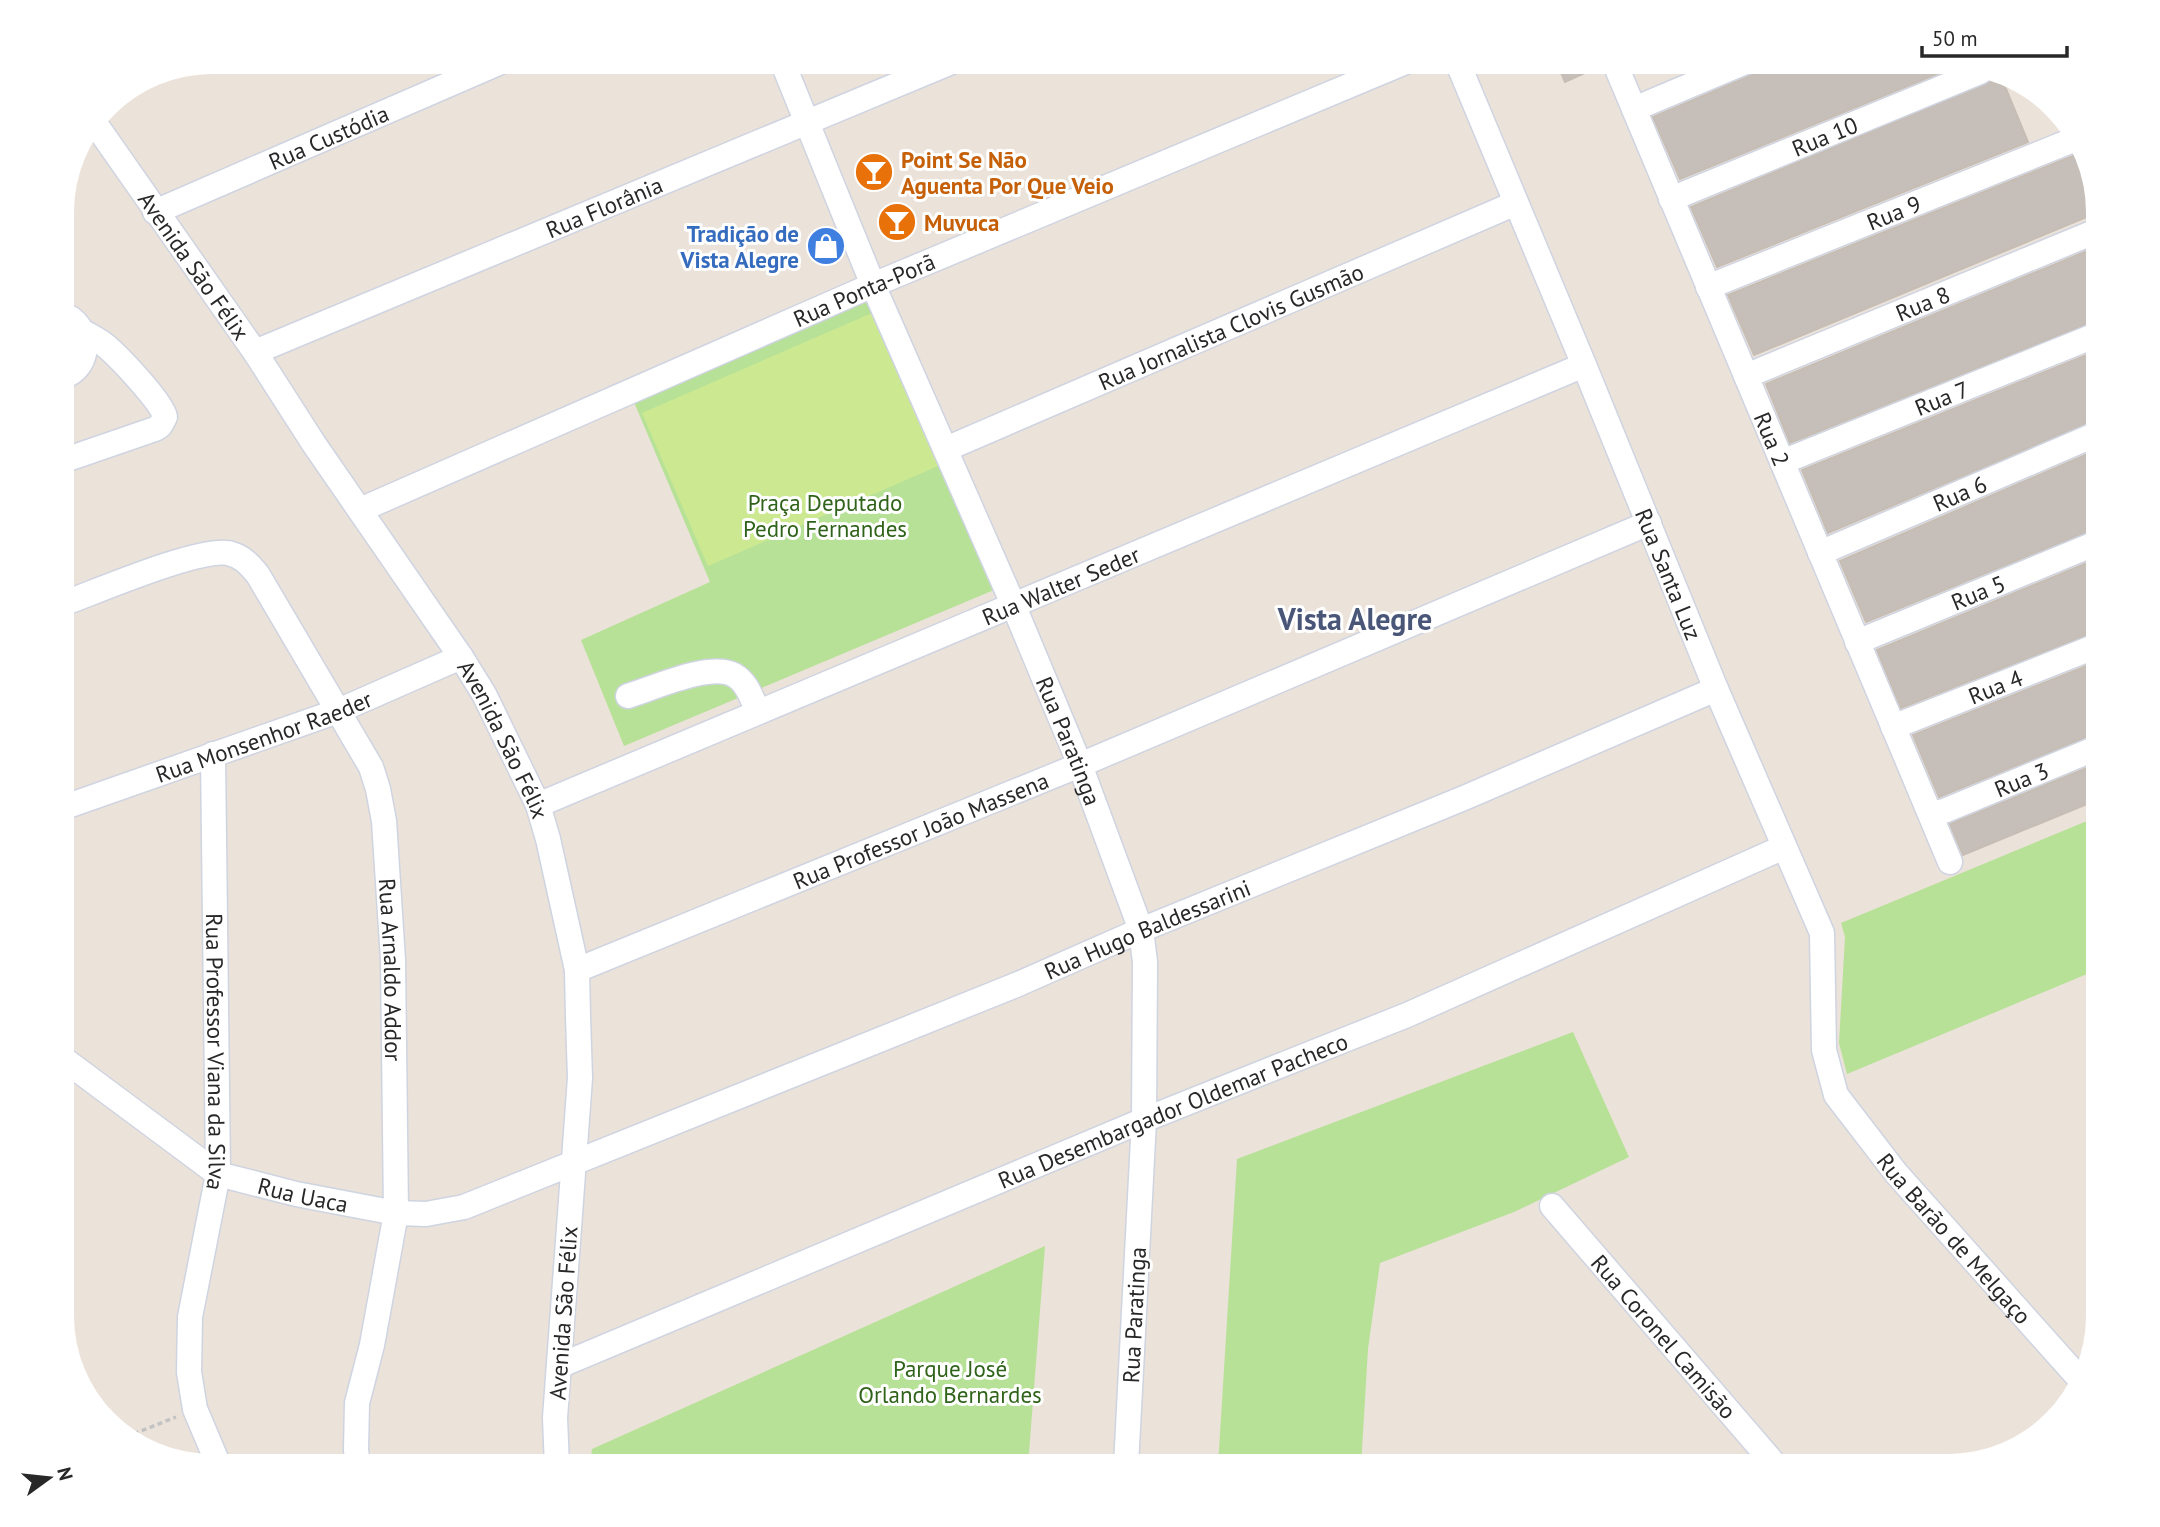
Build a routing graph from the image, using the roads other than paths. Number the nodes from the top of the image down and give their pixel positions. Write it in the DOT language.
graph roads {
  1 [pos="473,74"];
  2 [pos="787,74"];
  3 [pos="923,74"];
  4 [pos="1377,74"];
  5 [pos="1462,74"];
  6 [pos="1619,74"];
  7 [pos="1716,74"];
  8 [pos="1970,76"];
  9 [pos="1633,108"];
  10 [pos="807,122"];
  11 [pos="100,130"];
  12 [pos="2067,142"];
  13 [pos="1671,199"];
  14 [pos="1516,203"];
  15 [pos="155,212"];
  16 [pos="2086,235"];
  17 [pos="873,285"];
  18 [pos="1708,287"];
  19 [pos="74,321"];
  20 [pos="82,331"];
  21 [pos="2086,339"];
  22 [pos="255,352"];
  23 [pos="1584,365"];
  24 [pos="74,370"];
  25 [pos="1746,376"];
  26 [pos="2086,439"];
  27 [pos="946,449"];
  28 [pos="74,457"];
  29 [pos="1782,462"];
  30 [pos="360,510"];
  31 [pos="1649,523"];
  32 [pos="2086,547"];
  33 [pos="1820,552"];
  34 [pos="74,600"];
  35 [pos="1013,604"];
  36 [pos="1857,642"];
  37 [pos="2086,650"];
  38 [pos="461,657"];
  39 [pos="1716,689"];
  40 [pos="628,696"];
  41 [pos="338,711"];
  42 [pos="758,712"];
  43 [pos="1893,727"];
  44 [pos="2086,752"];
  45 [pos="213,754"];
  46 [pos="1080,765"];
  47 [pos="74,804"];
  48 [pos="538,805"];
  49 [pos="1935,809"];
  50 [pos="1784,847"];
  51 [pos="1950,862"];
  52 [pos="1141,930"];
  53 [pos="577,970"];
  54 [pos="74,1067"];
  55 [pos="1836,1095"];
  56 [pos="1144,1120"];
  57 [pos="574,1163"];
  58 [pos="218,1174"];
  59 [pos="1552,1206"];
  60 [pos="396,1213"];
  61 [pos="559,1366"];
  62 [pos="2074,1372"];
  63 [pos="214,1454"];
  64 [pos="356,1454"];
  65 [pos="556,1454"];
  66 [pos="1127,1454"];
  67 [pos="1766,1454"];
  1 -- 15 [label="street, Rua Custódia"];
  2 -- 10 [label="street, Rua Paratinga"];
  3 -- 10 [label="street, Rua Florânia"];
  4 -- 17 [label="street, Rua Ponta-Porã"];
  5 -- 14 [label="street, Rua Santa Luz"];
  6 -- 9 [label="street, Rua 2"];
  7 -- 9 [label="street"];
  8 -- 13 [label="street, Rua 10"];
  9 -- 13 [label="street, Rua 2"];
  10 -- 17 [label="street, Rua Paratinga"];
  10 -- 22 [label="street, Rua Florânia"];
  11 -- 15 [label="street, Avenida São Félix"];
  12 -- 18 [label="street, Rua 9"];
  13 -- 18 [label="street, Rua 2"];
  14 -- 23 [label="street, Rua Santa Luz"];
  14 -- 27 [label="street, Rua Jornalista Clovis Gusmão"];
  15 -- 22 [label="street, Avenida São Félix"];
  16 -- 25 [label="street, Rua 8"];
  17 -- 27 [label="street, Rua Paratinga"];
  17 -- 30 [label="street, Rua Ponta-Porã"];
  18 -- 25 [label="street, Rua 2"];
  19 -- 20 [label="street"];
  20 -- 24 [label="street"];
  20 -- 28 [label="street"];
  21 -- 29 [label="street, Rua 7"];
  22 -- 30 [label="street, Avenida São Félix"];
  23 -- 31 [label="street, Rua Santa Luz"];
  23 -- 35 [label="street, Rua Walter Seder"];
  25 -- 29 [label="street, Rua 2"];
  26 -- 33 [label="street, Rua 6"];
  27 -- 35 [label="street, Rua Paratinga"];
  29 -- 33 [label="street, Rua 2"];
  30 -- 38 [label="street, Avenida São Félix"];
  31 -- 39 [label="street, Rua Santa Luz"];
  31 -- 46 [label="street, Rua Professor João Massena"];
  32 -- 36 [label="street, Rua 5"];
  33 -- 36 [label="street, Rua 2"];
  34 -- 41 [label="street, Rua Arnaldo Addor"];
  35 -- 42 [label="street, Rua Walter Seder"];
  35 -- 46 [label="street, Rua Paratinga"];
  36 -- 43 [label="street, Rua 2"];
  37 -- 43 [label="street, Rua 4"];
  38 -- 41 [label="street, Rua Monsenhor Raeder"];
  38 -- 48 [label="street, Avenida São Félix"];
  39 -- 50 [label="street, Rua Santa Luz"];
  39 -- 52 [label="street, Rua Hugo Baldessarini"];
  40 -- 42 [label="street"];
  41 -- 45 [label="street, Rua Monsenhor Raeder"];
  41 -- 60 [label="street, Rua Arnaldo Addor"];
  42 -- 48 [label="street, Rua Walter Seder"];
  43 -- 49 [label="street, Rua 2"];
  44 -- 49 [label="street, Rua 3"];
  45 -- 47 [label="street, Rua Monsenhor Raeder"];
  45 -- 58 [label="street, Rua Professor Viana da Silva"];
  46 -- 52 [label="street, Rua Paratinga"];
  46 -- 53 [label="street, Rua Professor João Massena"];
  48 -- 53 [label="street, Avenida São Félix"];
  49 -- 51 [label="street, Rua 2"];
  50 -- 55 [label="street, Rua Santa Luz"];
  50 -- 56 [label="street, Rua Desembargador Oldemar Pacheco"];
  52 -- 56 [label="street, Rua Paratinga"];
  52 -- 57 [label="street, Rua Hugo Baldessarini"];
  53 -- 57 [label="street, Avenida São Félix"];
  54 -- 58 [label="street, Rua Uaca"];
  55 -- 62 [label="street, Rua Barão de Melgaço"];
  56 -- 61 [label="street, Rua Desembargador Oldemar Pacheco"];
  56 -- 66 [label="street, Rua Paratinga"];
  57 -- 60 [label="street, Rua Uaca"];
  57 -- 61 [label="street, Avenida São Félix"];
  58 -- 60 [label="street, Rua Uaca"];
  58 -- 63 [label="street, Rua Professor Viana da Silva"];
  59 -- 67 [label="street, Rua Coronel Camisão"];
  60 -- 64 [label="street, Rua Arnaldo Addor"];
  61 -- 65 [label="street, Avenida São Félix"];
}
